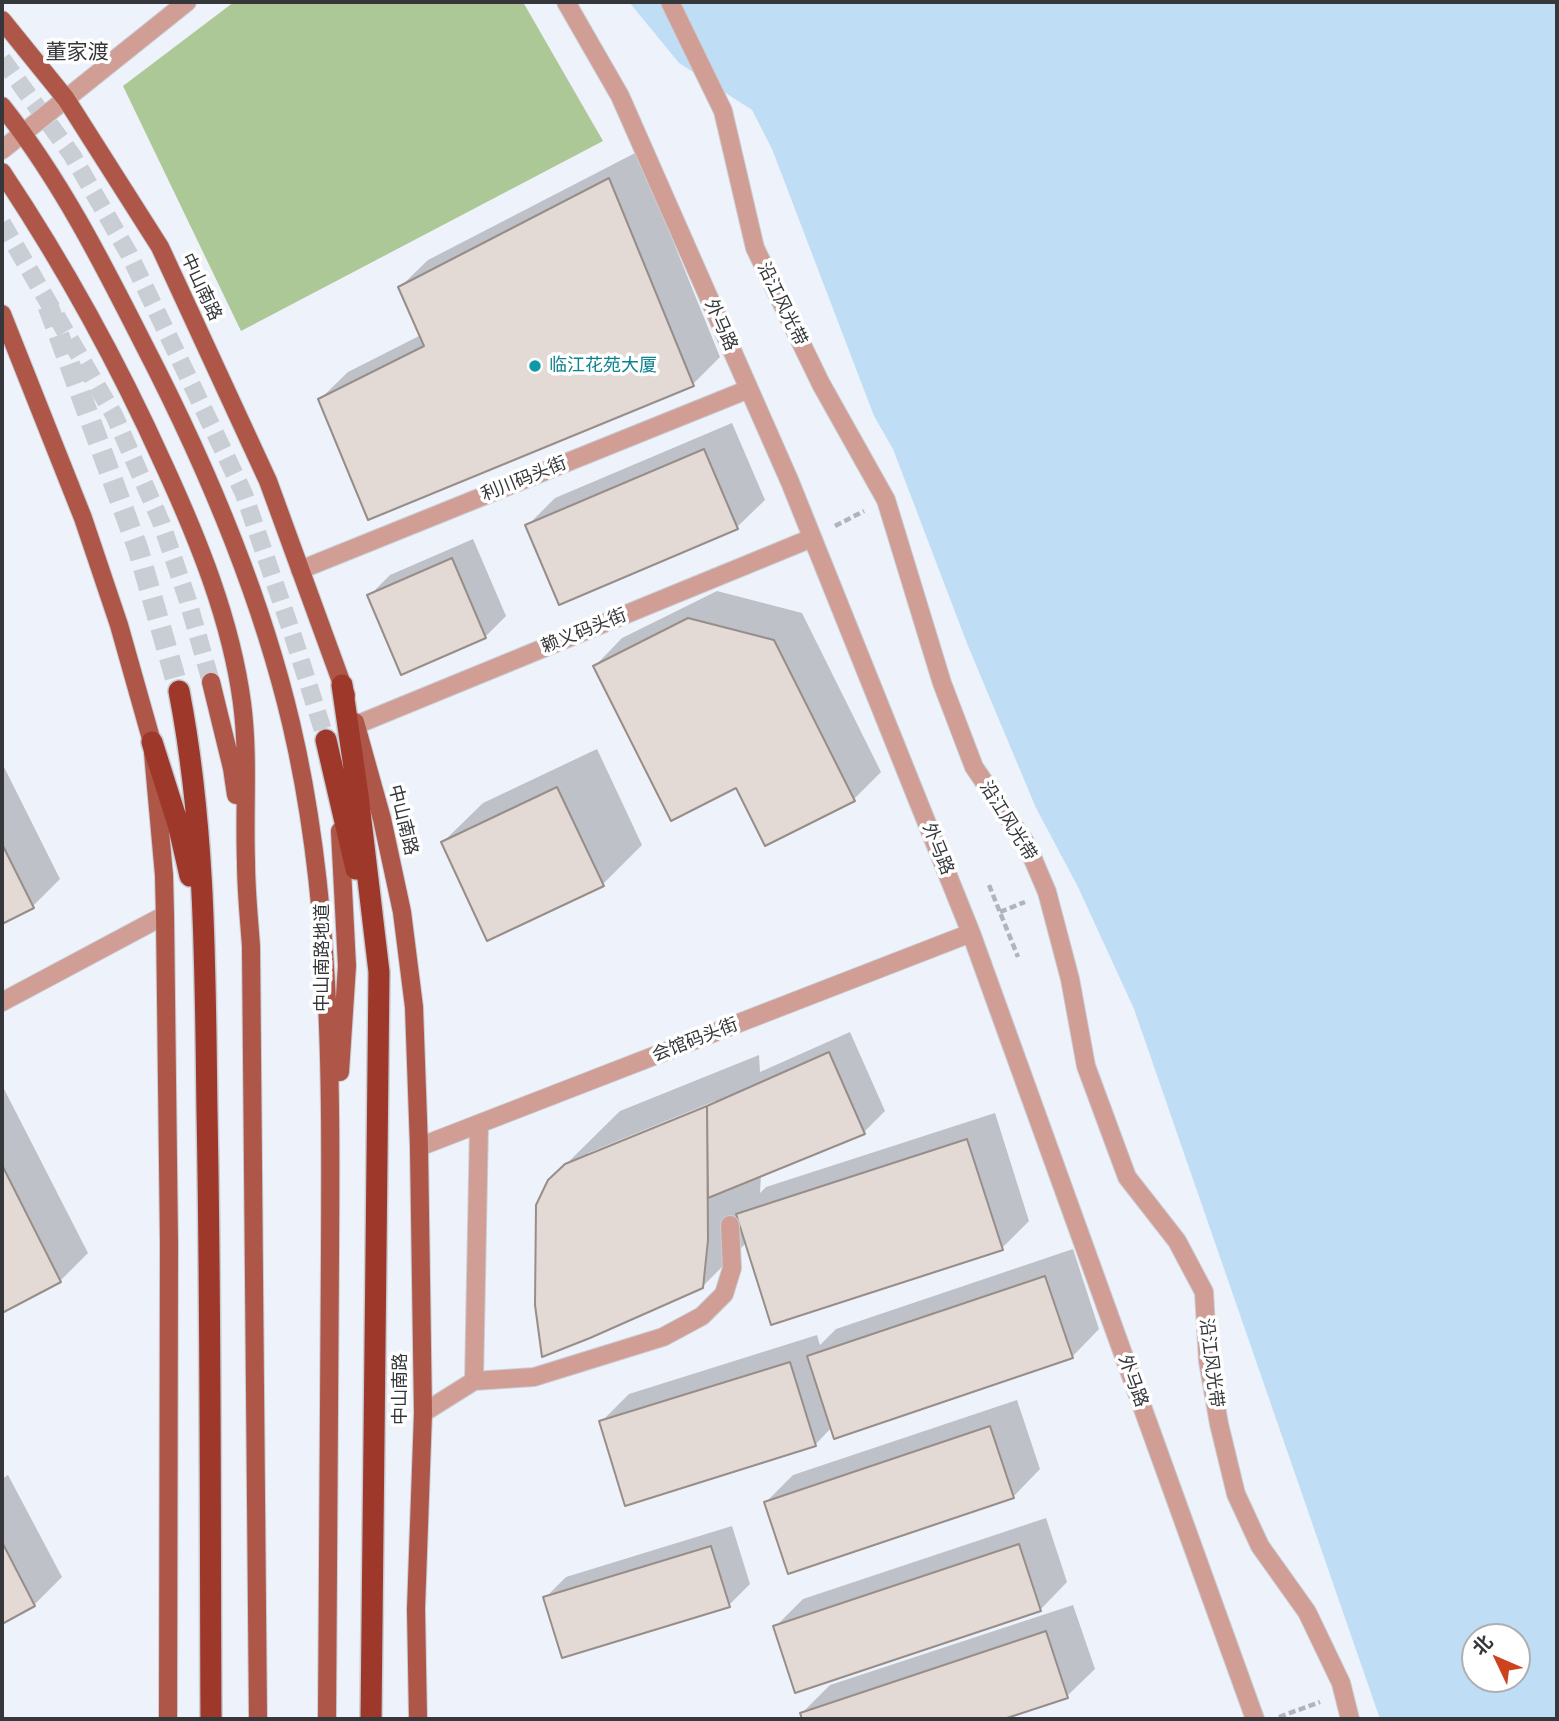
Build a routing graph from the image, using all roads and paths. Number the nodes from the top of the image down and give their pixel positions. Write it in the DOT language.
graph roads {
  1 [pos="187,2"];
  2 [pos="566,2"];
  3 [pos="670,2"];
  4 [pos="2,20"];
  5 [pos="66,99"];
  6 [pos="2,106"];
  7 [pos="23,133"];
  8 [pos="2,150"];
  9 [pos="2,172"];
  10 [pos="2,314"];
  11 [pos="749,389"];
  12 [pos="886,500"];
  13 [pos="812,538"];
  14 [pos="300,570"];
  15 [pos="211,682"];
  16 [pos="342,685"];
  17 [pos="179,691"];
  18 [pos="356,725"];
  19 [pos="326,740"];
  20 [pos="152,742"];
  21 [pos="246,864"];
  22 [pos="989,885"];
  23 [pos="165,915"];
  24 [pos="971,933"];
  25 [pos="1018,957"];
  26 [pos="205,975"];
  27 [pos="2,1002"];
  28 [pos="377,1115"];
  29 [pos="479,1125"];
  30 [pos="419,1147"];
  31 [pos="330,1177"];
  32 [pos="730,1225"];
  33 [pos="474,1381"];
  34 [pos="423,1413"];
  35 [pos="1344,1694"];
  36 [pos="168,1719"];
  37 [pos="211,1719"];
  38 [pos="258,1719"];
  39 [pos="327,1719"];
  40 [pos="371,1719"];
  41 [pos="418,1719"];
  42 [pos="1255,1719"];
  43 [pos="1272,1719"];
  44 [pos="1350,1719"];
  1 -- 5 [label="street"];
  2 -- 11 [label="street, 外马路"];
  3 -- 12 [label="street, 沿江风光带"];
  4 -- 5 [label="main road, 中山南路"];
  5 -- 7 [label="street"];
  5 -- 14 [label="main road, 中山南路"];
  6 -- 7 [label="main road"];
  7 -- 8 [label="street"];
  7 -- 31 [label="main road"];
  9 -- 21 [label="main road"];
  10 -- 20 [label="main road"];
  11 -- 13 [label="street, 外马路"];
  11 -- 14 [label="street, 利川码头街"];
  12 -- 13 [label="path"];
  12 -- 35 [label="street, 沿江风光带"];
  13 -- 18 [label="street, 赖义码头街"];
  13 -- 24 [label="street, 外马路"];
  14 -- 16 [label="main road, 中山南路"];
  15 -- 21 [label="main road"];
  16 -- 18 [label="main road, 中山南路"];
  16 -- 28 [label="highway"];
  17 -- 26 [label="highway"];
  18 -- 30 [label="main road, 中山南路"];
  19 -- 28 [label="highway"];
  19 -- 31 [label="main road, 中山南路地道"];
  20 -- 23 [label="main road"];
  20 -- 26 [label="highway"];
  21 -- 38 [label="main road"];
  22 -- 25 [label="path"];
  23 -- 27 [label="street"];
  23 -- 36 [label="main road"];
  24 -- 29 [label="street, 会馆码头街"];
  24 -- 42 [label="street, 外马路"];
  26 -- 37 [label="highway"];
  28 -- 40 [label="highway"];
  29 -- 30 [label="street, 会馆码头街"];
  29 -- 33 [label="street"];
  30 -- 34 [label="main road, 中山南路"];
  31 -- 39 [label="main road"];
  32 -- 33 [label="street"];
  33 -- 34 [label="street"];
  34 -- 41 [label="main road, 中山南路"];
  35 -- 43 [label="path"];
  35 -- 44 [label="street, 沿江风光带"];
}
